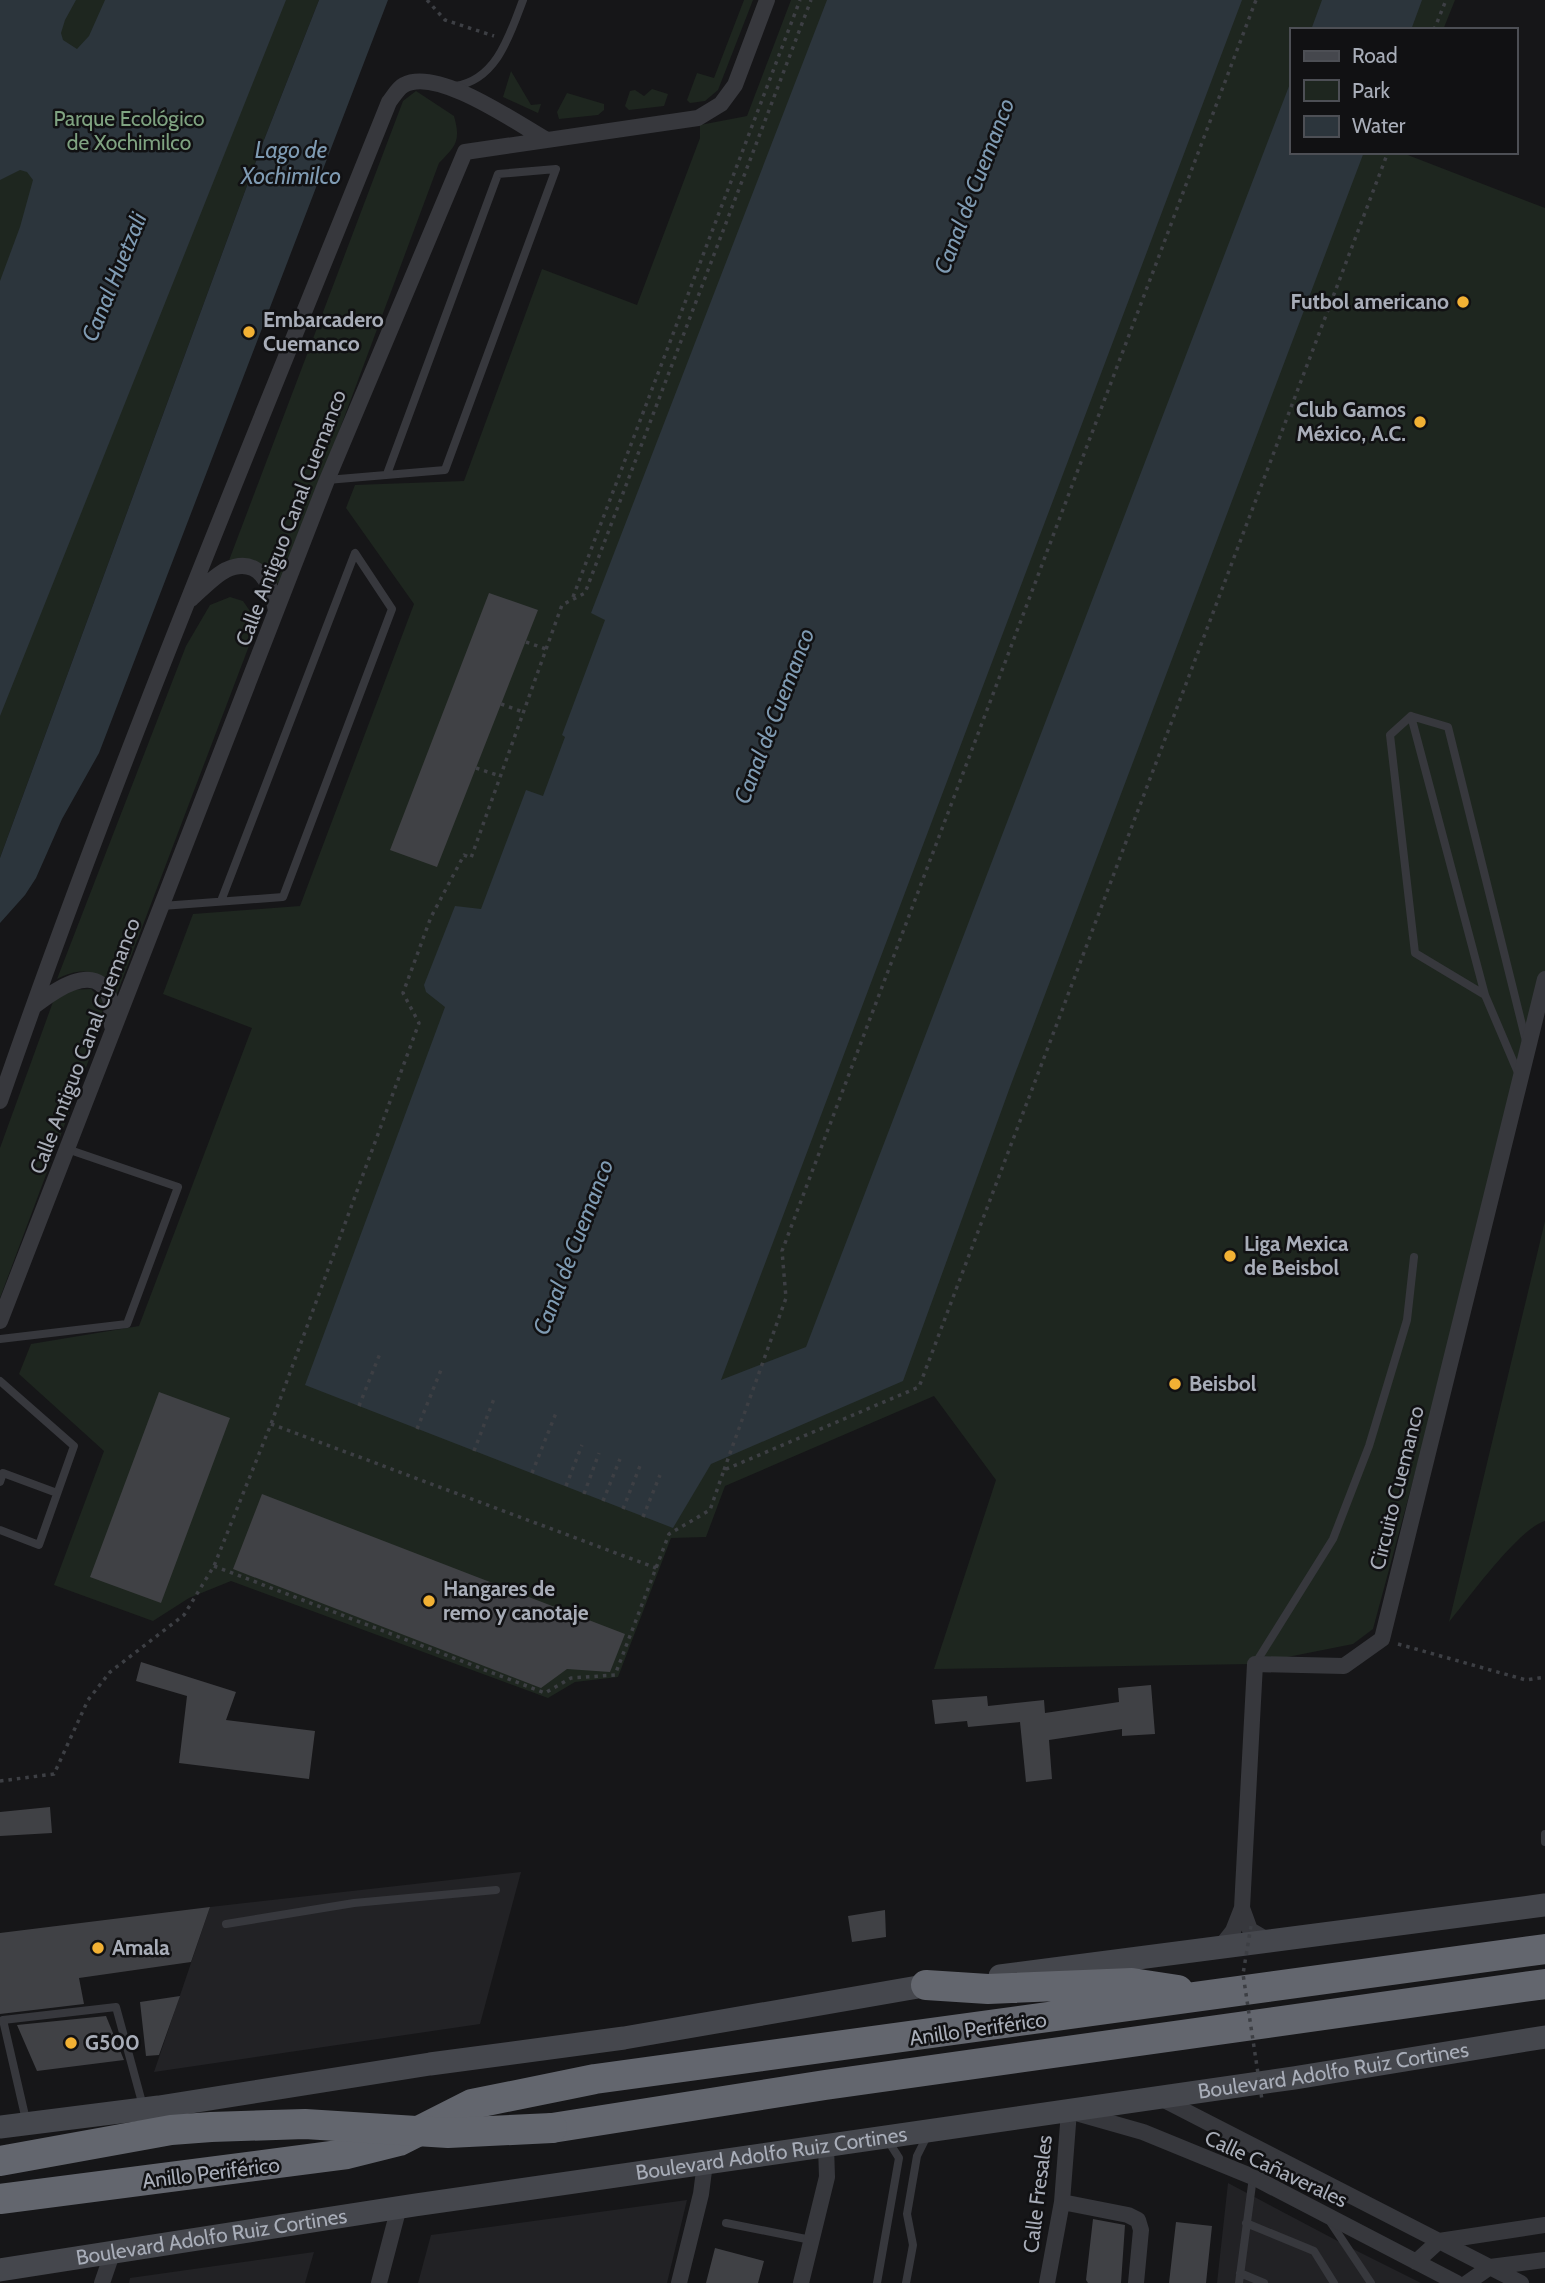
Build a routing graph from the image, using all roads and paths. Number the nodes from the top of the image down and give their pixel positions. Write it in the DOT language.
graph roads {
  1 [pos="427,0"];
  2 [pos="523,0"];
  3 [pos="767,0"];
  4 [pos="800,0"];
  5 [pos="811,0"];
  6 [pos="1256,0"];
  7 [pos="1446,0"];
  8 [pos="1435,28"];
  9 [pos="508,40"];
  10 [pos="447,87"];
  11 [pos="545,139"];
  12 [pos="1387,154"];
  13 [pos="387,474"];
  14 [pos="327,480"];
  15 [pos="572,599"];
  16 [pos="188,601"];
  17 [pos="276,613"];
  18 [pos="526,642"];
  19 [pos="546,649"];
  20 [pos="501,704"];
  21 [pos="523,712"];
  22 [pos="1411,716"];
  23 [pos="476,768"];
  24 [pos="500,776"];
  25 [pos="221,901"];
  26 [pos="162,906"];
  27 [pos="1545,979"];
  28 [pos="1485,995"];
  29 [pos="33,1007"];
  30 [pos="112,1032"];
  31 [pos="1528,1048"];
  32 [pos="1520,1079"];
  33 [pos="0,1101"];
  34 [pos="67,1149"];
  35 [pos="1414,1258"];
  36 [pos="0,1321"];
  37 [pos="0,1339"];
  38 [pos="381,1351"];
  39 [pos="441,1370"];
  40 [pos="0,1381"];
  41 [pos="495,1396"];
  42 [pos="359,1406"];
  43 [pos="556,1413"];
  44 [pos="271,1424"];
  45 [pos="417,1429"];
  46 [pos="582,1445"];
  47 [pos="474,1451"];
  48 [pos="599,1452"];
  49 [pos="620,1459"];
  50 [pos="640,1466"];
  51 [pos="724,1470"];
  52 [pos="532,1473"];
  53 [pos="660,1475"];
  54 [pos="0,1482"];
  55 [pos="566,1486"];
  56 [pos="57,1493"];
  57 [pos="584,1494"];
  58 [pos="604,1501"];
  59 [pos="623,1509"];
  60 [pos="643,1517"];
  61 [pos="0,1530"];
  62 [pos="215,1566"];
  63 [pos="656,1568"];
  64 [pos="1382,1639"];
  65 [pos="1255,1664"];
  66 [pos="1545,1677"];
  67 [pos="0,1781"];
  68 [pos="1545,1834"];
  69 [pos="1545,1842"];
  70 [pos="496,1889"];
  71 [pos="1545,1905"];
  72 [pos="1242,1908"];
  73 [pos="226,1924"];
  74 [pos="1251,1926"];
  75 [pos="1273,1942"];
  76 [pos="1219,1949"];
  77 [pos="1545,1949"];
  78 [pos="1545,1984"];
  79 [pos="926,1985"];
  80 [pos="1213,1994"];
  81 [pos="1545,2037"];
  82 [pos="1160,2098"];
  83 [pos="1262,2100"];
  84 [pos="144,2109"];
  85 [pos="1069,2111"];
  86 [pos="27,2124"];
  87 [pos="0,2127"];
  88 [pos="930,2131"];
  89 [pos="885,2137"];
  90 [pos="1242,2140"];
  91 [pos="826,2146"];
  92 [pos="0,2161"];
  93 [pos="705,2163"];
  94 [pos="1228,2168"];
  95 [pos="1253,2177"];
  96 [pos="0,2199"];
  97 [pos="1062,2202"];
  98 [pos="399,2207"];
  99 [pos="1325,2215"];
  100 [pos="726,2223"];
  101 [pos="1246,2223"];
  102 [pos="1545,2225"];
  103 [pos="811,2240"];
  104 [pos="1439,2241"];
  105 [pos="112,2253"];
  106 [pos="1545,2260"];
  107 [pos="1416,2262"];
  108 [pos="33,2265"];
  109 [pos="1490,2267"];
  110 [pos="0,2270"];
  111 [pos="1240,2273"];
  112 [pos="4,2283"];
  113 [pos="102,2283"];
  114 [pos="379,2283"];
  115 [pos="680,2283"];
  116 [pos="801,2283"];
  117 [pos="877,2283"];
  118 [pos="906,2283"];
  119 [pos="1047,2283"];
  120 [pos="1136,2283"];
  121 [pos="1239,2283"];
  122 [pos="1264,2283"];
  123 [pos="1334,2283"];
  124 [pos="1371,2283"];
  125 [pos="1457,2283"];
  126 [pos="1467,2283"];
  127 [pos="1521,2283"];
  1 -- 9 [label="path"];
  2 -- 9 [label="lane"];
  3 -- 11 [label="street"];
  4 -- 15 [label="path"];
  5 -- 15 [label="path"];
  6 -- 51 [label="path"];
  7 -- 8 [label="path"];
  9 -- 10 [label="lane"];
  10 -- 11 [label="street"];
  10 -- 16 [label="street"];
  11 -- 14 [label="street, Calle Antiguo Canal Cuemanco"];
  12 -- 51 [label="path"];
  13 -- 13 [label="lane"];
  13 -- 14 [label="lane"];
  14 -- 17 [label="street, Calle Antiguo Canal Cuemanco"];
  15 -- 19 [label="path"];
  16 -- 17 [label="street"];
  16 -- 29 [label="street"];
  17 -- 26 [label="street, Calle Antiguo Canal Cuemanco"];
  18 -- 19 [label="path"];
  19 -- 21 [label="path"];
  20 -- 21 [label="path"];
  21 -- 24 [label="path"];
  22 -- 28 [label="lane"];
  22 -- 28 [label="lane"];
  22 -- 31 [label="lane"];
  23 -- 24 [label="path"];
  24 -- 44 [label="path"];
  25 -- 25 [label="lane"];
  25 -- 26 [label="lane"];
  26 -- 30 [label="street, Calle Antiguo Canal Cuemanco"];
  27 -- 31 [label="street, Circuito Cuemanco"];
  28 -- 32 [label="lane"];
  29 -- 30 [label="street"];
  29 -- 33 [label="street"];
  30 -- 34 [label="street, Calle Antiguo Canal Cuemanco"];
  31 -- 32 [label="street, Circuito Cuemanco"];
  32 -- 64 [label="street, Circuito Cuemanco"];
  34 -- 36 [label="street, Calle Antiguo Canal Cuemanco"];
  34 -- 37 [label="lane"];
  35 -- 65 [label="lane"];
  38 -- 42 [label="path"];
  39 -- 45 [label="path"];
  40 -- 56 [label="lane"];
  41 -- 47 [label="path"];
  43 -- 52 [label="path"];
  44 -- 62 [label="path"];
  44 -- 63 [label="path"];
  46 -- 55 [label="path"];
  48 -- 57 [label="path"];
  49 -- 58 [label="path"];
  50 -- 59 [label="path"];
  51 -- 63 [label="path"];
  53 -- 60 [label="path"];
  54 -- 56 [label="lane"];
  56 -- 61 [label="lane"];
  62 -- 63 [label="path"];
  62 -- 67 [label="path"];
  64 -- 65 [label="street"];
  64 -- 66 [label="path"];
  65 -- 72 [label="street"];
  68 -- 69 [label="lane"];
  70 -- 73 [label="lane"];
  71 -- 75 [label="main road"];
  72 -- 75 [label="street"];
  72 -- 76 [label="street"];
  74 -- 83 [label="path, bridge"];
  75 -- 76 [label="main road"];
  76 -- 79 [label="main road"];
  77 -- 80 [label="highway, Anillo Periférico"];
  78 -- 92 [label="highway, Anillo Periférico, bridge"];
  79 -- 80 [label="highway"];
  79 -- 84 [label="main road"];
  80 -- 96 [label="highway, Anillo Periférico"];
  81 -- 82 [label="main road, Boulevard Adolfo Ruiz Cortines"];
  82 -- 85 [label="main road, Boulevard Adolfo Ruiz Cortines"];
  82 -- 90 [label="street, Calle Cañaverales"];
  84 -- 86 [label="main road"];
  84 -- 86 [label="lane"];
  85 -- 88 [label="main road, Boulevard Adolfo Ruiz Cortines"];
  85 -- 94 [label="street, Calle Cañaverales"];
  85 -- 97 [label="street, Calle Fresales"];
  86 -- 87 [label="main road"];
  88 -- 89 [label="main road, Boulevard Adolfo Ruiz Cortines"];
  88 -- 118 [label="lane"];
  89 -- 91 [label="main road, Boulevard Adolfo Ruiz Cortines"];
  89 -- 117 [label="lane"];
  90 -- 94 [label="street"];
  90 -- 104 [label="street, Calle Cañaverales"];
  91 -- 93 [label="main road, Boulevard Adolfo Ruiz Cortines"];
  91 -- 103 [label="street"];
  93 -- 98 [label="main road, Boulevard Adolfo Ruiz Cortines"];
  93 -- 115 [label="street"];
  94 -- 95 [label="street, Calle Cañaverales"];
  95 -- 99 [label="street, Calle Cañaverales"];
  95 -- 101 [label="lane"];
  97 -- 119 [label="street, Calle Fresales"];
  97 -- 120 [label="street"];
  98 -- 105 [label="main road, Boulevard Adolfo Ruiz Cortines"];
  98 -- 114 [label="street"];
  99 -- 107 [label="street, Calle Cañaverales"];
  99 -- 124 [label="lane"];
  100 -- 103 [label="lane"];
  101 -- 111 [label="lane"];
  101 -- 123 [label="lane"];
  102 -- 104 [label="street"];
  103 -- 116 [label="street"];
  104 -- 107 [label="street"];
  104 -- 109 [label="street, Calle Cañaverales"];
  105 -- 108 [label="main road, Boulevard Adolfo Ruiz Cortines"];
  105 -- 113 [label="street"];
  106 -- 109 [label="street"];
  107 -- 125 [label="street, Calle Cañaverales"];
  108 -- 110 [label="main road, Boulevard Adolfo Ruiz Cortines"];
  108 -- 112 [label="main road"];
  109 -- 126 [label="street"];
  109 -- 127 [label="street, Calle Cañaverales"];
  111 -- 121 [label="lane"];
  111 -- 122 [label="lane"];
}
